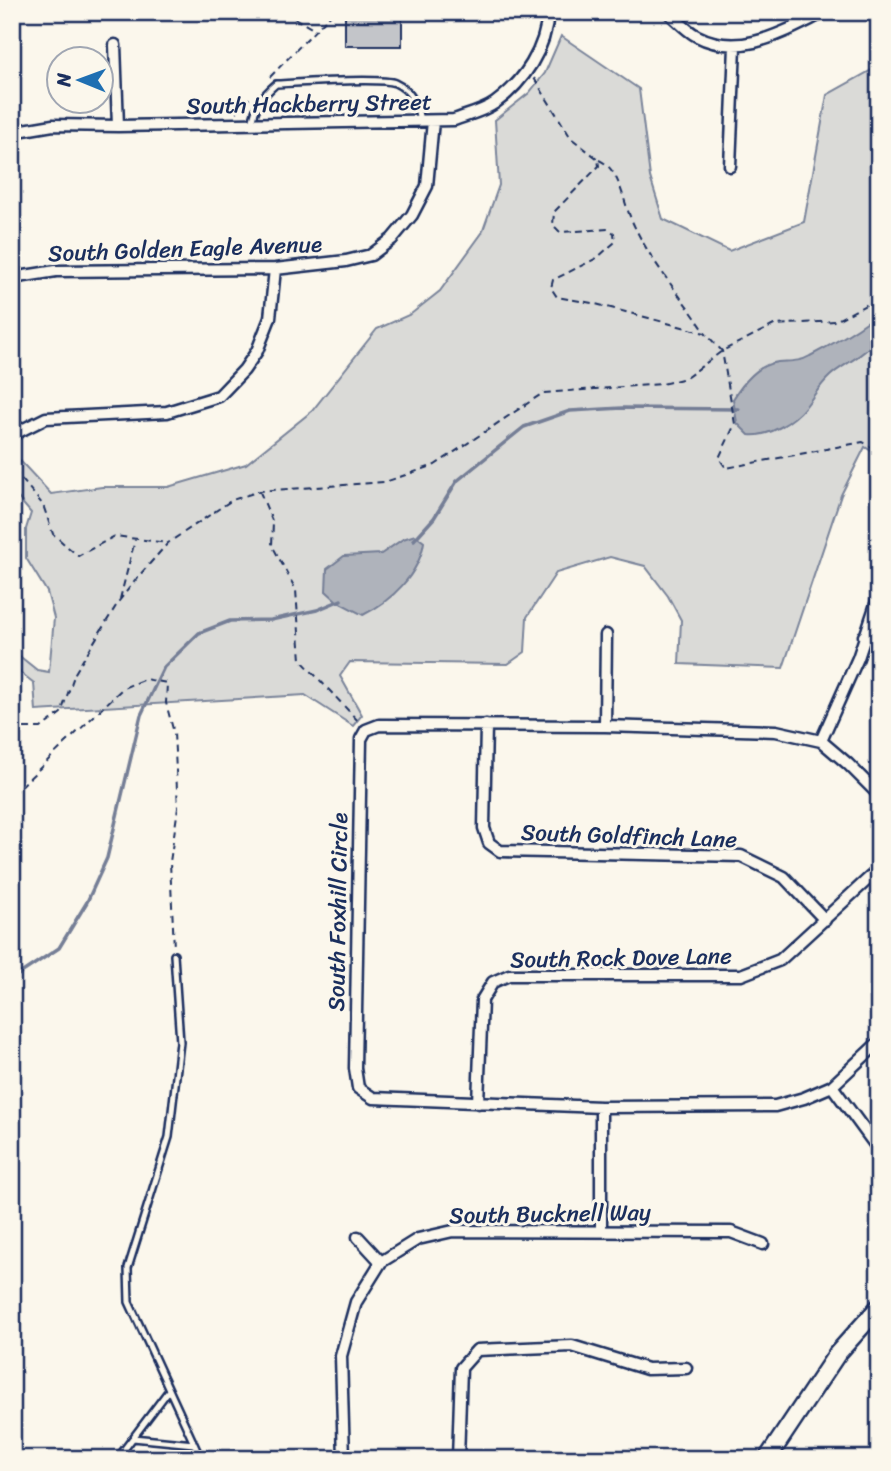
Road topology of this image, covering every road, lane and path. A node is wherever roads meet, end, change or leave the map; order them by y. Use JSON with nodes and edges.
{"nodes":[{"id":1,"x":284,"y":12,"type":"edge"},
{"id":2,"x":333,"y":12,"type":"edge"},
{"id":3,"x":548,"y":12,"type":"edge"},
{"id":4,"x":668,"y":12,"type":"edge"},
{"id":5,"x":825,"y":12,"type":"edge"},
{"id":6,"x":316,"y":30,"type":"junction"},
{"id":7,"x":115,"y":45,"type":"dead end"},
{"id":8,"x":735,"y":46,"type":"junction"},
{"id":9,"x":528,"y":69,"type":"junction"},
{"id":10,"x":270,"y":78,"type":"dead end"},
{"id":11,"x":252,"y":96,"type":"dead end"},
{"id":12,"x":420,"y":121,"type":"junction"},
{"id":13,"x":433,"y":121,"type":"junction"},
{"id":14,"x":252,"y":124,"type":"junction"},
{"id":15,"x":224,"y":125,"type":"junction"},
{"id":16,"x":118,"y":126,"type":"junction"},
{"id":17,"x":12,"y":132,"type":"edge"},
{"id":18,"x":598,"y":159,"type":"junction"},
{"id":19,"x":730,"y":166,"type":"dead end"},
{"id":20,"x":275,"y":269,"type":"junction"},
{"id":21,"x":12,"y":278,"type":"edge"},
{"id":22,"x":879,"y":298,"type":"edge"},
{"id":23,"x":705,"y":332,"type":"junction"},
{"id":24,"x":722,"y":351,"type":"junction"},
{"id":25,"x":12,"y":435,"type":"edge"},
{"id":26,"x":879,"y":452,"type":"edge"},
{"id":27,"x":12,"y":472,"type":"edge"},
{"id":28,"x":260,"y":491,"type":"junction"},
{"id":29,"x":135,"y":539,"type":"junction"},
{"id":30,"x":168,"y":543,"type":"junction"},
{"id":31,"x":879,"y":595,"type":"edge"},
{"id":32,"x":119,"y":601,"type":"junction"},
{"id":33,"x":606,"y":635,"type":"dead end"},
{"id":34,"x":864,"y":636,"type":"junction"},
{"id":35,"x":879,"y":640,"type":"edge"},
{"id":36,"x":486,"y":725,"type":"junction"},
{"id":37,"x":605,"y":726,"type":"junction"},
{"id":38,"x":12,"y":728,"type":"edge"},
{"id":39,"x":366,"y":730,"type":"junction"},
{"id":40,"x":821,"y":741,"type":"junction"},
{"id":41,"x":12,"y":795,"type":"edge"},
{"id":42,"x":879,"y":795,"type":"edge"},
{"id":43,"x":879,"y":869,"type":"edge"},
{"id":44,"x":825,"y":920,"type":"junction"},
{"id":45,"x":174,"y":955,"type":"joint"},
{"id":46,"x":879,"y":1042,"type":"edge"},
{"id":47,"x":832,"y":1086,"type":"junction"},
{"id":48,"x":478,"y":1103,"type":"junction"},
{"id":49,"x":601,"y":1107,"type":"junction"},
{"id":50,"x":879,"y":1150,"type":"edge"},
{"id":51,"x":601,"y":1231,"type":"junction"},
{"id":52,"x":358,"y":1237,"type":"dead end"},
{"id":53,"x":763,"y":1244,"type":"dead end"},
{"id":54,"x":381,"y":1262,"type":"junction"},
{"id":55,"x":879,"y":1307,"type":"edge"},
{"id":56,"x":686,"y":1368,"type":"dead end"},
{"id":57,"x":169,"y":1390,"type":"junction"},
{"id":58,"x":133,"y":1438,"type":"junction"},
{"id":59,"x":194,"y":1444,"type":"junction"},
{"id":60,"x":879,"y":1454,"type":"edge"},
{"id":61,"x":117,"y":1459,"type":"edge"},
{"id":62,"x":201,"y":1459,"type":"edge"},
{"id":63,"x":344,"y":1459,"type":"edge"},
{"id":64,"x":458,"y":1459,"type":"edge"},
{"id":65,"x":767,"y":1459,"type":"edge"},
{"id":66,"x":876,"y":1459,"type":"edge"}],
"edges":[{"from":1,"to":6,"type":"path"},
{"from":2,"to":6,"type":"path"},
{"from":3,"to":9,"type":"street","name":"South Hackberry Street"},
{"from":4,"to":8,"type":"street"},
{"from":5,"to":8,"type":"street"},
{"from":6,"to":10,"type":"path"},
{"from":7,"to":16,"type":"street"},
{"from":8,"to":19,"type":"street"},
{"from":9,"to":13,"type":"street","name":"South Hackberry Street"},
{"from":9,"to":18,"type":"path"},
{"from":11,"to":15,"type":"path"},
{"from":12,"to":13,"type":"street","name":"South Hackberry Street"},
{"from":12,"to":14,"type":"street","name":"South Hackberry Street"},
{"from":12,"to":14,"type":"lane"},
{"from":13,"to":20,"type":"street","name":"South Golden Eagle Avenue"},
{"from":14,"to":15,"type":"street","name":"South Hackberry Street"},
{"from":15,"to":16,"type":"street","name":"South Hackberry Street"},
{"from":16,"to":17,"type":"street","name":"South Hackberry Street"},
{"from":18,"to":23,"type":"path"},
{"from":18,"to":23,"type":"path"},
{"from":20,"to":21,"type":"street","name":"South Golden Eagle Avenue"},
{"from":20,"to":25,"type":"street"},
{"from":22,"to":24,"type":"path"},
{"from":23,"to":24,"type":"path"},
{"from":24,"to":26,"type":"path"},
{"from":24,"to":28,"type":"path"},
{"from":27,"to":29,"type":"path"},
{"from":28,"to":30,"type":"path"},
{"from":28,"to":39,"type":"path"},
{"from":29,"to":30,"type":"path"},
{"from":29,"to":32,"type":"path"},
{"from":30,"to":32,"type":"path"},
{"from":31,"to":34,"type":"street"},
{"from":32,"to":38,"type":"path"},
{"from":33,"to":37,"type":"street"},
{"from":34,"to":35,"type":"street"},
{"from":34,"to":40,"type":"street"},
{"from":36,"to":37,"type":"street"},
{"from":36,"to":39,"type":"street"},
{"from":36,"to":44,"type":"street","name":"South Goldfinch Lane"},
{"from":37,"to":40,"type":"street"},
{"from":39,"to":48,"type":"street","name":"South Foxhill Circle"},
{"from":40,"to":42,"type":"street"},
{"from":41,"to":45,"type":"path"},
{"from":43,"to":44,"type":"street","name":"South Rock Dove Lane"},
{"from":44,"to":48,"type":"street","name":"South Rock Dove Lane"},
{"from":45,"to":57,"type":"lane"},
{"from":46,"to":47,"type":"street","name":"South Foxhill Circle"},
{"from":47,"to":49,"type":"street","name":"South Foxhill Circle"},
{"from":47,"to":50,"type":"street"},
{"from":48,"to":49,"type":"street","name":"South Foxhill Circle"},
{"from":49,"to":51,"type":"street"},
{"from":51,"to":53,"type":"street","name":"South Bucknell Way"},
{"from":51,"to":54,"type":"street","name":"South Bucknell Way"},
{"from":52,"to":54,"type":"street"},
{"from":54,"to":63,"type":"street","name":"South Bucknell Way"},
{"from":55,"to":65,"type":"main road"},
{"from":56,"to":64,"type":"street"},
{"from":57,"to":58,"type":"lane"},
{"from":57,"to":59,"type":"lane"},
{"from":58,"to":59,"type":"lane"},
{"from":58,"to":61,"type":"lane"},
{"from":59,"to":62,"type":"lane"},
{"from":60,"to":66,"type":"street"}]}
